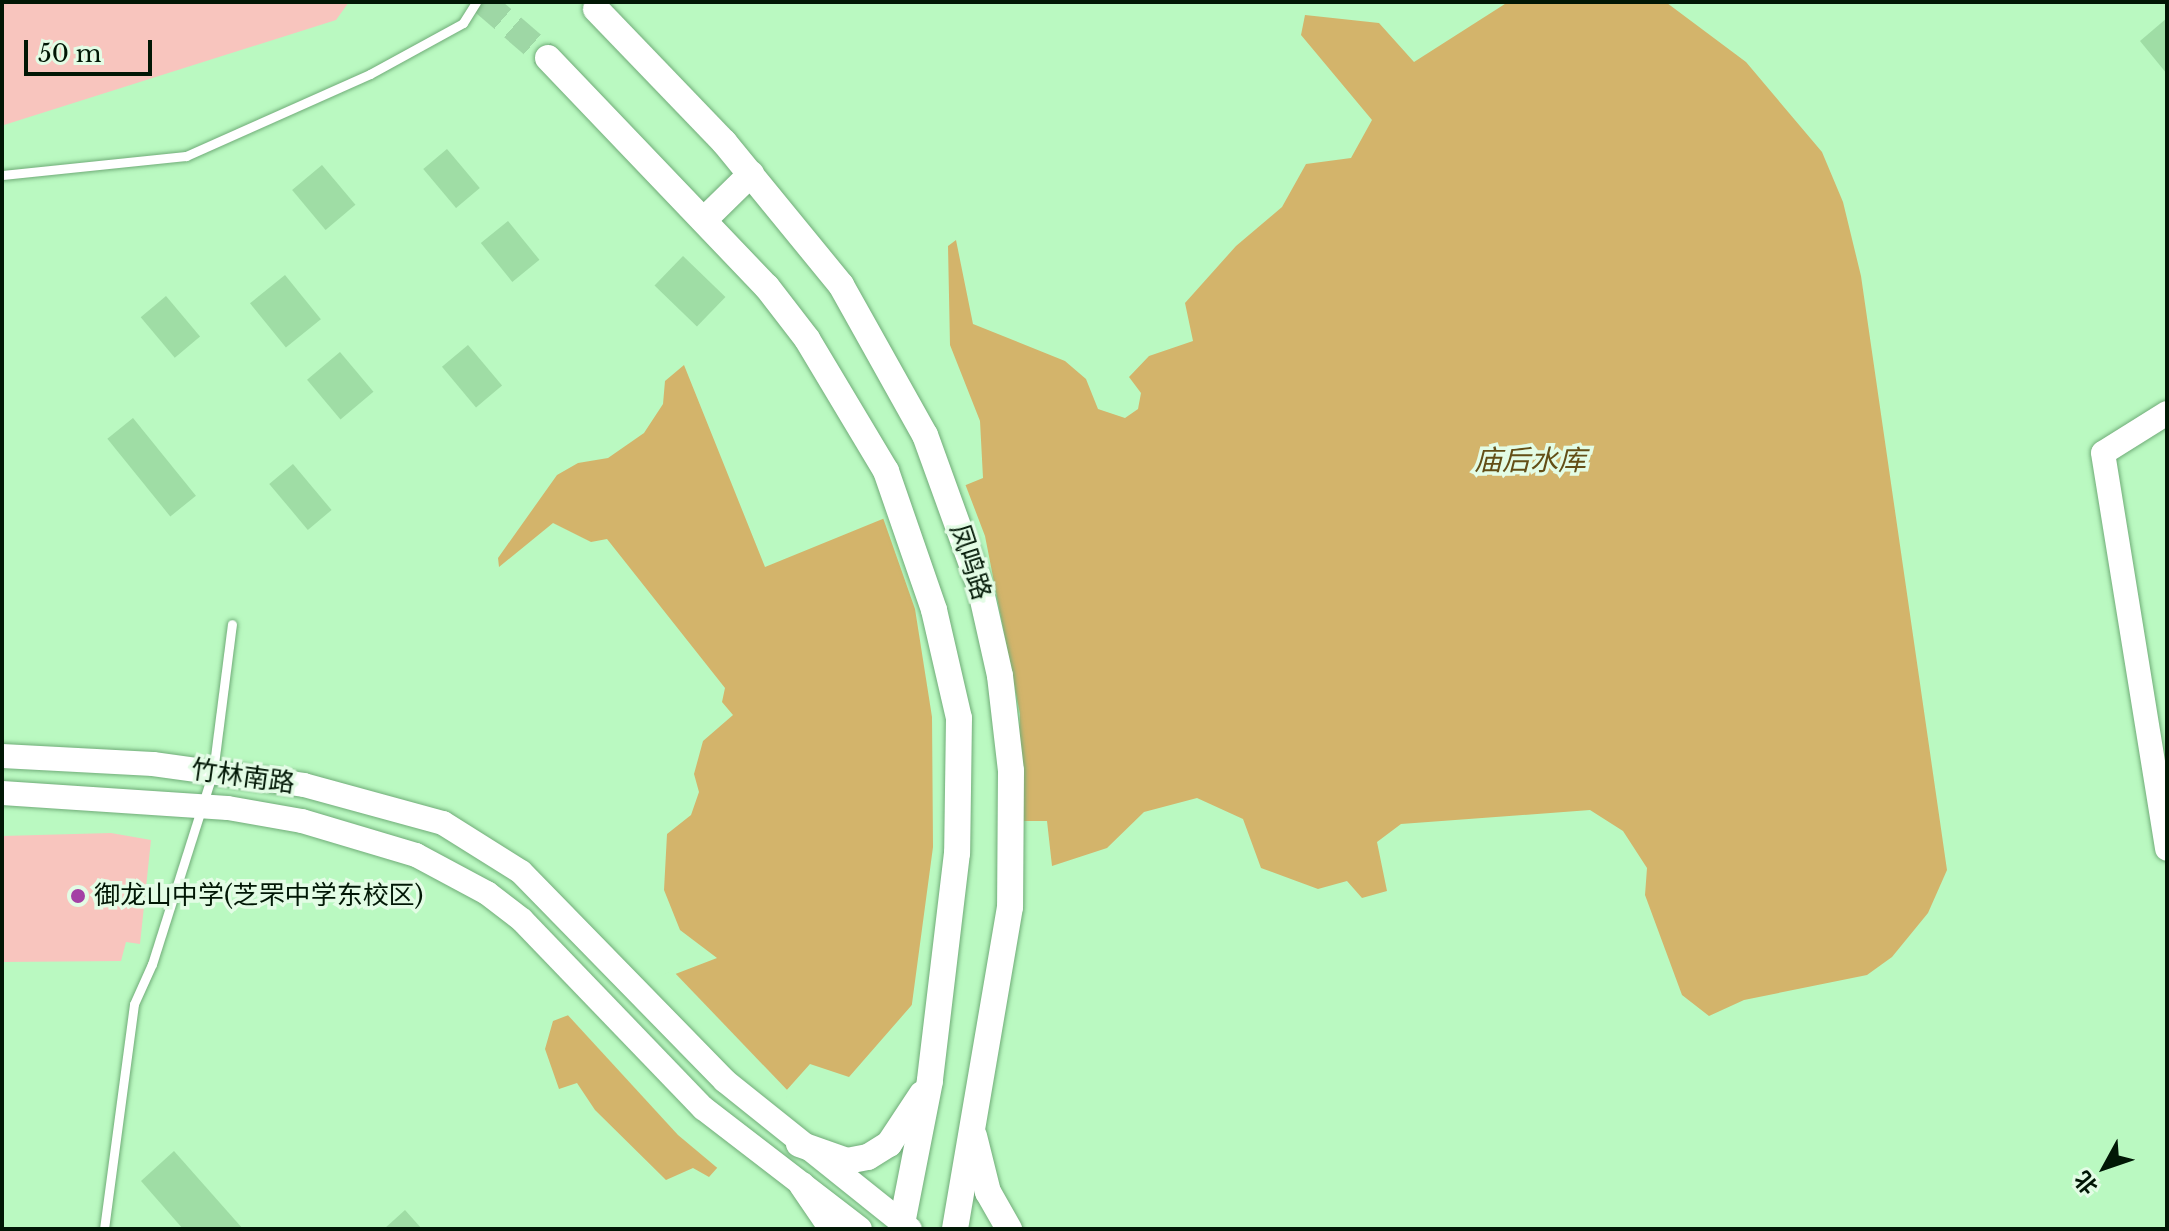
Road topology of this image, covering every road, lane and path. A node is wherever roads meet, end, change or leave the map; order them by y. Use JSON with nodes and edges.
{"nodes":[{"id":1,"x":476,"y":2,"type":"edge"},
{"id":2,"x":596,"y":9,"type":"dead end"},
{"id":3,"x":548,"y":58,"type":"tunnel mouth"},
{"id":4,"x":751,"y":174,"type":"junction"},
{"id":5,"x":2,"y":175,"type":"edge"},
{"id":6,"x":704,"y":220,"type":"junction"},
{"id":7,"x":2167,"y":413,"type":"edge"},
{"id":8,"x":232,"y":624,"type":"dead end"},
{"id":9,"x":2,"y":756,"type":"edge"},
{"id":10,"x":213,"y":772,"type":"junction"},
{"id":11,"x":2,"y":793,"type":"edge"},
{"id":12,"x":200,"y":805,"type":"junction"},
{"id":13,"x":2167,"y":849,"type":"edge"},
{"id":14,"x":930,"y":1081,"type":"junction"},
{"id":15,"x":971,"y":1124,"type":"junction"},
{"id":16,"x":789,"y":1136,"type":"junction"},
{"id":17,"x":802,"y":1185,"type":"junction"},
{"id":18,"x":904,"y":1228,"type":"edge"},
{"id":19,"x":104,"y":1229,"type":"edge"},
{"id":20,"x":832,"y":1229,"type":"edge"},
{"id":21,"x":860,"y":1229,"type":"edge"},
{"id":22,"x":955,"y":1229,"type":"edge"},
{"id":23,"x":1009,"y":1229,"type":"edge"}],
"edges":[{"from":1,"to":5,"type":"lane"},
{"from":2,"to":4,"type":"main road","name":"凤鸣路"},
{"from":3,"to":6,"type":"main road","name":"凤鸣路"},
{"from":4,"to":6,"type":"main road"},
{"from":4,"to":15,"type":"main road","name":"凤鸣路"},
{"from":6,"to":14,"type":"main road","name":"凤鸣路"},
{"from":7,"to":13,"type":"street"},
{"from":8,"to":10,"type":"lane"},
{"from":9,"to":10,"type":"street","name":"竹林南路"},
{"from":10,"to":12,"type":"lane"},
{"from":10,"to":16,"type":"street","name":"竹林南路"},
{"from":11,"to":12,"type":"street","name":"竹林南路"},
{"from":12,"to":17,"type":"street","name":"竹林南路"},
{"from":12,"to":19,"type":"lane"},
{"from":14,"to":16,"type":"main road"},
{"from":14,"to":18,"type":"main road","name":"凤鸣路"},
{"from":15,"to":22,"type":"main road","name":"凤鸣路"},
{"from":15,"to":23,"type":"main road"},
{"from":16,"to":18,"type":"street"},
{"from":17,"to":20,"type":"main road"},
{"from":17,"to":21,"type":"street"}]}
